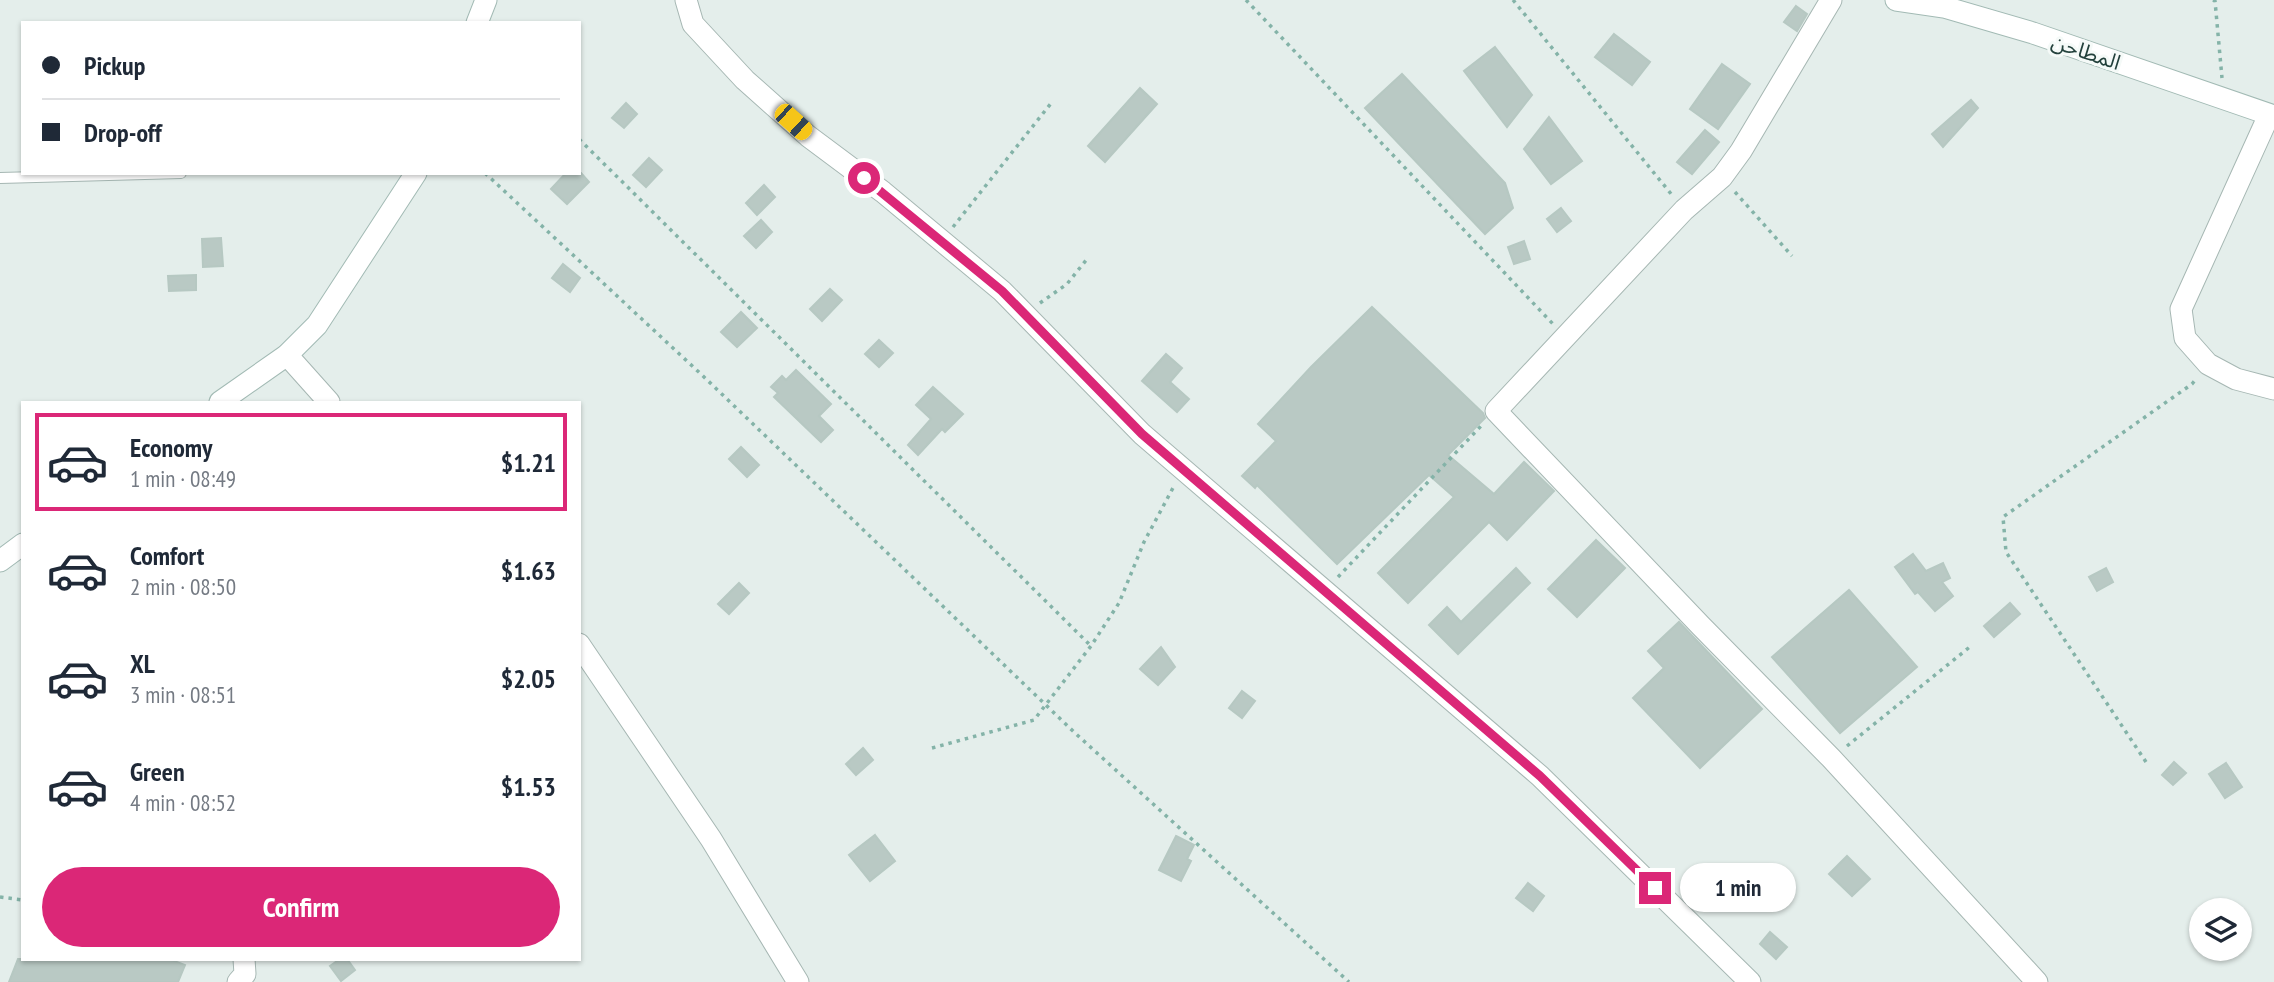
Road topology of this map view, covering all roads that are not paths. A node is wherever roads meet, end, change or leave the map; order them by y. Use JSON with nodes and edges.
{"nodes":[{"id":1,"x":485,"y":0,"type":"edge"},
{"id":2,"x":686,"y":0,"type":"edge"},
{"id":3,"x":1831,"y":0,"type":"edge"},
{"id":4,"x":1896,"y":0,"type":"edge"},
{"id":5,"x":478,"y":21,"type":"edge"},
{"id":6,"x":2272,"y":115,"type":"edge"},
{"id":7,"x":109,"y":175,"type":"edge"},
{"id":8,"x":414,"y":175,"type":"edge"},
{"id":9,"x":0,"y":178,"type":"edge"},
{"id":10,"x":287,"y":355,"type":"junction"},
{"id":11,"x":2274,"y":389,"type":"edge"},
{"id":12,"x":221,"y":401,"type":"edge"},
{"id":13,"x":328,"y":401,"type":"edge"},
{"id":14,"x":21,"y":545,"type":"edge"},
{"id":15,"x":0,"y":561,"type":"edge"},
{"id":16,"x":581,"y":647,"type":"edge"},
{"id":17,"x":244,"y":961,"type":"edge"},
{"id":18,"x":238,"y":982,"type":"edge"},
{"id":19,"x":798,"y":982,"type":"edge"},
{"id":20,"x":1750,"y":982,"type":"edge"},
{"id":21,"x":2037,"y":982,"type":"edge"}],
"edges":[{"from":1,"to":5,"type":"street"},
{"from":2,"to":20,"type":"street"},
{"from":3,"to":21,"type":"street"},
{"from":4,"to":6,"type":"street","name":"المطاحن"},
{"from":6,"to":11,"type":"street"},
{"from":7,"to":9,"type":"lane"},
{"from":8,"to":10,"type":"street"},
{"from":10,"to":12,"type":"street"},
{"from":10,"to":13,"type":"street"},
{"from":14,"to":15,"type":"street"},
{"from":16,"to":19,"type":"street"},
{"from":17,"to":18,"type":"street"}]}
